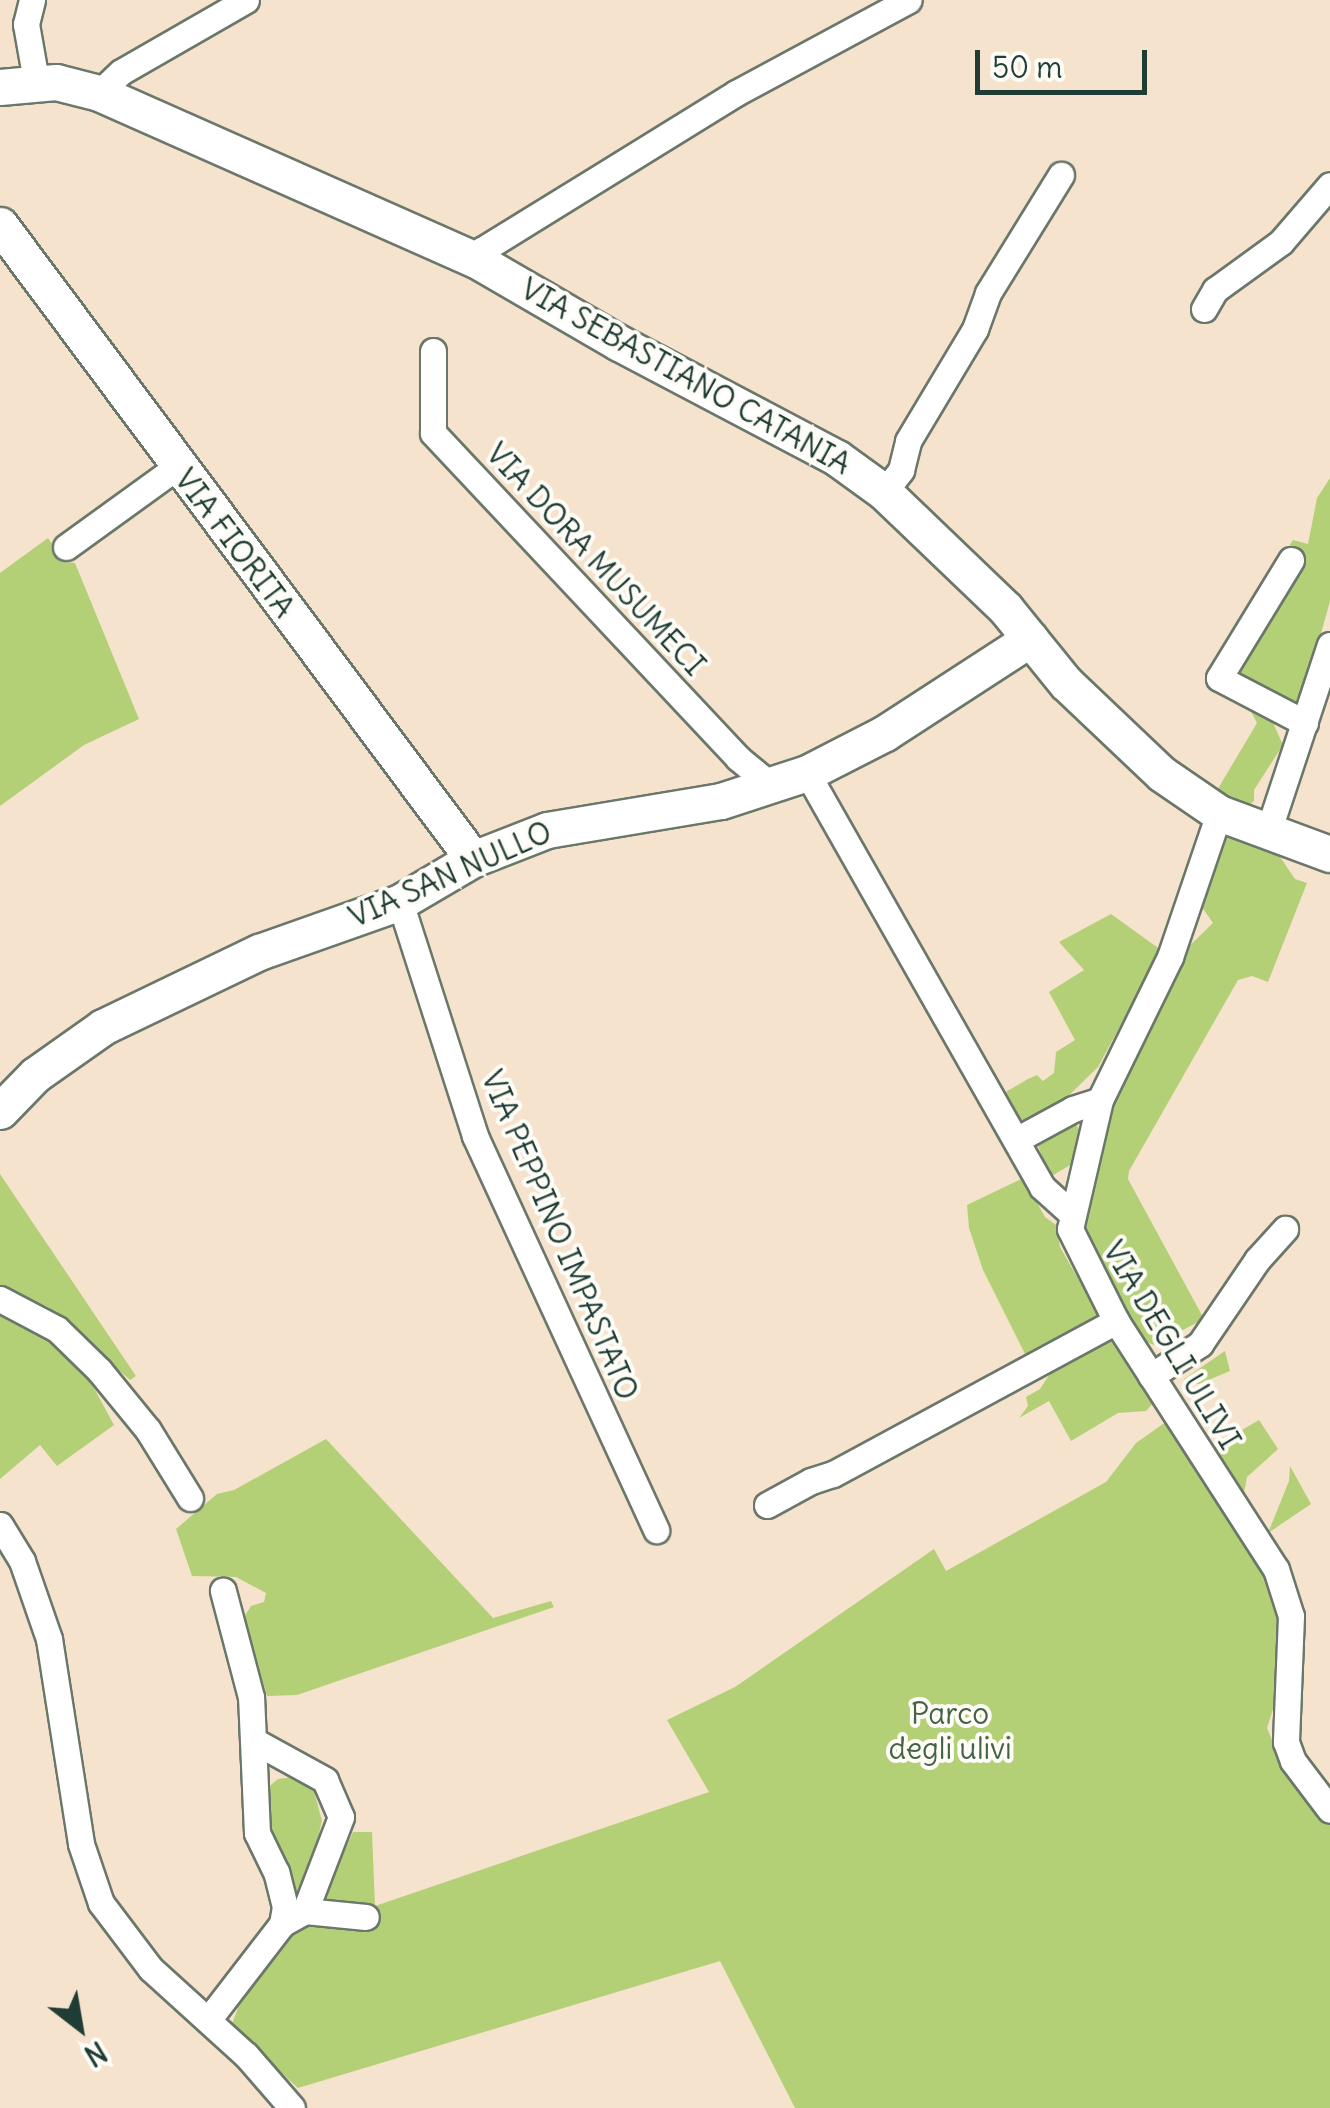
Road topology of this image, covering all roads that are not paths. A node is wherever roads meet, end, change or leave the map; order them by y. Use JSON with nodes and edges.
{"nodes":[{"id":1,"x":32,"y":0,"type":"edge"},
{"id":2,"x":246,"y":0,"type":"edge"},
{"id":3,"x":909,"y":0,"type":"edge"},
{"id":4,"x":36,"y":81,"type":"junction"},
{"id":5,"x":0,"y":87,"type":"edge"},
{"id":6,"x":99,"y":93,"type":"junction"},
{"id":7,"x":1062,"y":176,"type":"dead end"},
{"id":8,"x":1330,"y":185,"type":"edge"},
{"id":9,"x":0,"y":225,"type":"edge"},
{"id":10,"x":476,"y":260,"type":"junction"},
{"id":11,"x":1204,"y":309,"type":"dead end"},
{"id":12,"x":434,"y":350,"type":"dead end"},
{"id":13,"x":178,"y":466,"type":"junction"},
{"id":14,"x":884,"y":492,"type":"junction"},
{"id":15,"x":66,"y":547,"type":"dead end"},
{"id":16,"x":1291,"y":560,"type":"dead end"},
{"id":17,"x":1030,"y":640,"type":"junction"},
{"id":18,"x":1330,"y":645,"type":"edge"},
{"id":19,"x":1305,"y":722,"type":"junction"},
{"id":20,"x":807,"y":773,"type":"junction"},
{"id":21,"x":772,"y":786,"type":"junction"},
{"id":22,"x":1219,"y":813,"type":"junction"},
{"id":23,"x":1268,"y":832,"type":"junction"},
{"id":24,"x":1330,"y":854,"type":"edge"},
{"id":25,"x":473,"y":859,"type":"junction"},
{"id":26,"x":400,"y":902,"type":"junction"},
{"id":27,"x":35,"y":1075,"type":"junction"},
{"id":28,"x":0,"y":1098,"type":"edge"},
{"id":29,"x":1100,"y":1100,"type":"junction"},
{"id":30,"x":0,"y":1111,"type":"edge"},
{"id":31,"x":1016,"y":1140,"type":"junction"},
{"id":32,"x":1071,"y":1212,"type":"junction"},
{"id":33,"x":1285,"y":1229,"type":"dead end"},
{"id":34,"x":0,"y":1300,"type":"edge"},
{"id":35,"x":1116,"y":1322,"type":"junction"},
{"id":36,"x":1151,"y":1376,"type":"junction"},
{"id":37,"x":190,"y":1498,"type":"dead end"},
{"id":38,"x":768,"y":1505,"type":"dead end"},
{"id":39,"x":0,"y":1525,"type":"edge"},
{"id":40,"x":656,"y":1530,"type":"dead end"},
{"id":41,"x":223,"y":1592,"type":"dead end"},
{"id":42,"x":256,"y":1742,"type":"junction"},
{"id":43,"x":1330,"y":1810,"type":"edge"},
{"id":44,"x":304,"y":1911,"type":"junction"},
{"id":45,"x":366,"y":1917,"type":"dead end"},
{"id":46,"x":282,"y":1924,"type":"junction"},
{"id":47,"x":208,"y":2020,"type":"junction"},
{"id":48,"x":292,"y":2108,"type":"edge"}],
"edges":[{"from":1,"to":4,"type":"street"},
{"from":2,"to":6,"type":"street"},
{"from":3,"to":10,"type":"street"},
{"from":4,"to":5,"type":"main road","name":"VIA SEBASTIANO CATANIA"},
{"from":4,"to":6,"type":"main road","name":"VIA SEBASTIANO CATANIA"},
{"from":6,"to":10,"type":"main road","name":"VIA SEBASTIANO CATANIA"},
{"from":7,"to":14,"type":"street"},
{"from":8,"to":11,"type":"street"},
{"from":9,"to":13,"type":"main road","name":"VIA FIORITA"},
{"from":10,"to":14,"type":"main road","name":"VIA SEBASTIANO CATANIA"},
{"from":12,"to":21,"type":"street","name":"VIA DORA MUSUMECI"},
{"from":13,"to":15,"type":"street"},
{"from":13,"to":25,"type":"main road","name":"VIA FIORITA"},
{"from":14,"to":17,"type":"main road","name":"VIA SEBASTIANO CATANIA"},
{"from":16,"to":19,"type":"street"},
{"from":17,"to":20,"type":"main road","name":"VIA SAN NULLO"},
{"from":17,"to":22,"type":"main road","name":"VIA SEBASTIANO CATANIA"},
{"from":18,"to":19,"type":"street"},
{"from":19,"to":23,"type":"street"},
{"from":20,"to":21,"type":"main road","name":"VIA SAN NULLO"},
{"from":20,"to":31,"type":"street"},
{"from":21,"to":25,"type":"main road","name":"VIA SAN NULLO"},
{"from":22,"to":23,"type":"main road","name":"VIA SEBASTIANO CATANIA"},
{"from":22,"to":29,"type":"street"},
{"from":23,"to":24,"type":"main road","name":"VIA SEBASTIANO CATANIA"},
{"from":25,"to":26,"type":"main road","name":"VIA SAN NULLO"},
{"from":26,"to":27,"type":"main road","name":"VIA SAN NULLO"},
{"from":26,"to":40,"type":"street","name":"VIA PEPPINO IMPASTATO"},
{"from":27,"to":28,"type":"main road"},
{"from":27,"to":30,"type":"main road","name":"VIA SAN NULLO"},
{"from":29,"to":31,"type":"street"},
{"from":29,"to":32,"type":"street"},
{"from":31,"to":32,"type":"street"},
{"from":32,"to":35,"type":"street","name":"VIA DEGLI ULIVI"},
{"from":33,"to":36,"type":"street"},
{"from":34,"to":37,"type":"street"},
{"from":35,"to":36,"type":"street","name":"VIA DEGLI ULIVI"},
{"from":35,"to":38,"type":"street"},
{"from":36,"to":43,"type":"street","name":"VIA DEGLI ULIVI"},
{"from":39,"to":47,"type":"street"},
{"from":41,"to":42,"type":"street"},
{"from":42,"to":44,"type":"street"},
{"from":42,"to":46,"type":"street"},
{"from":44,"to":45,"type":"street"},
{"from":44,"to":46,"type":"street"},
{"from":46,"to":47,"type":"street"},
{"from":47,"to":48,"type":"street"}]}
